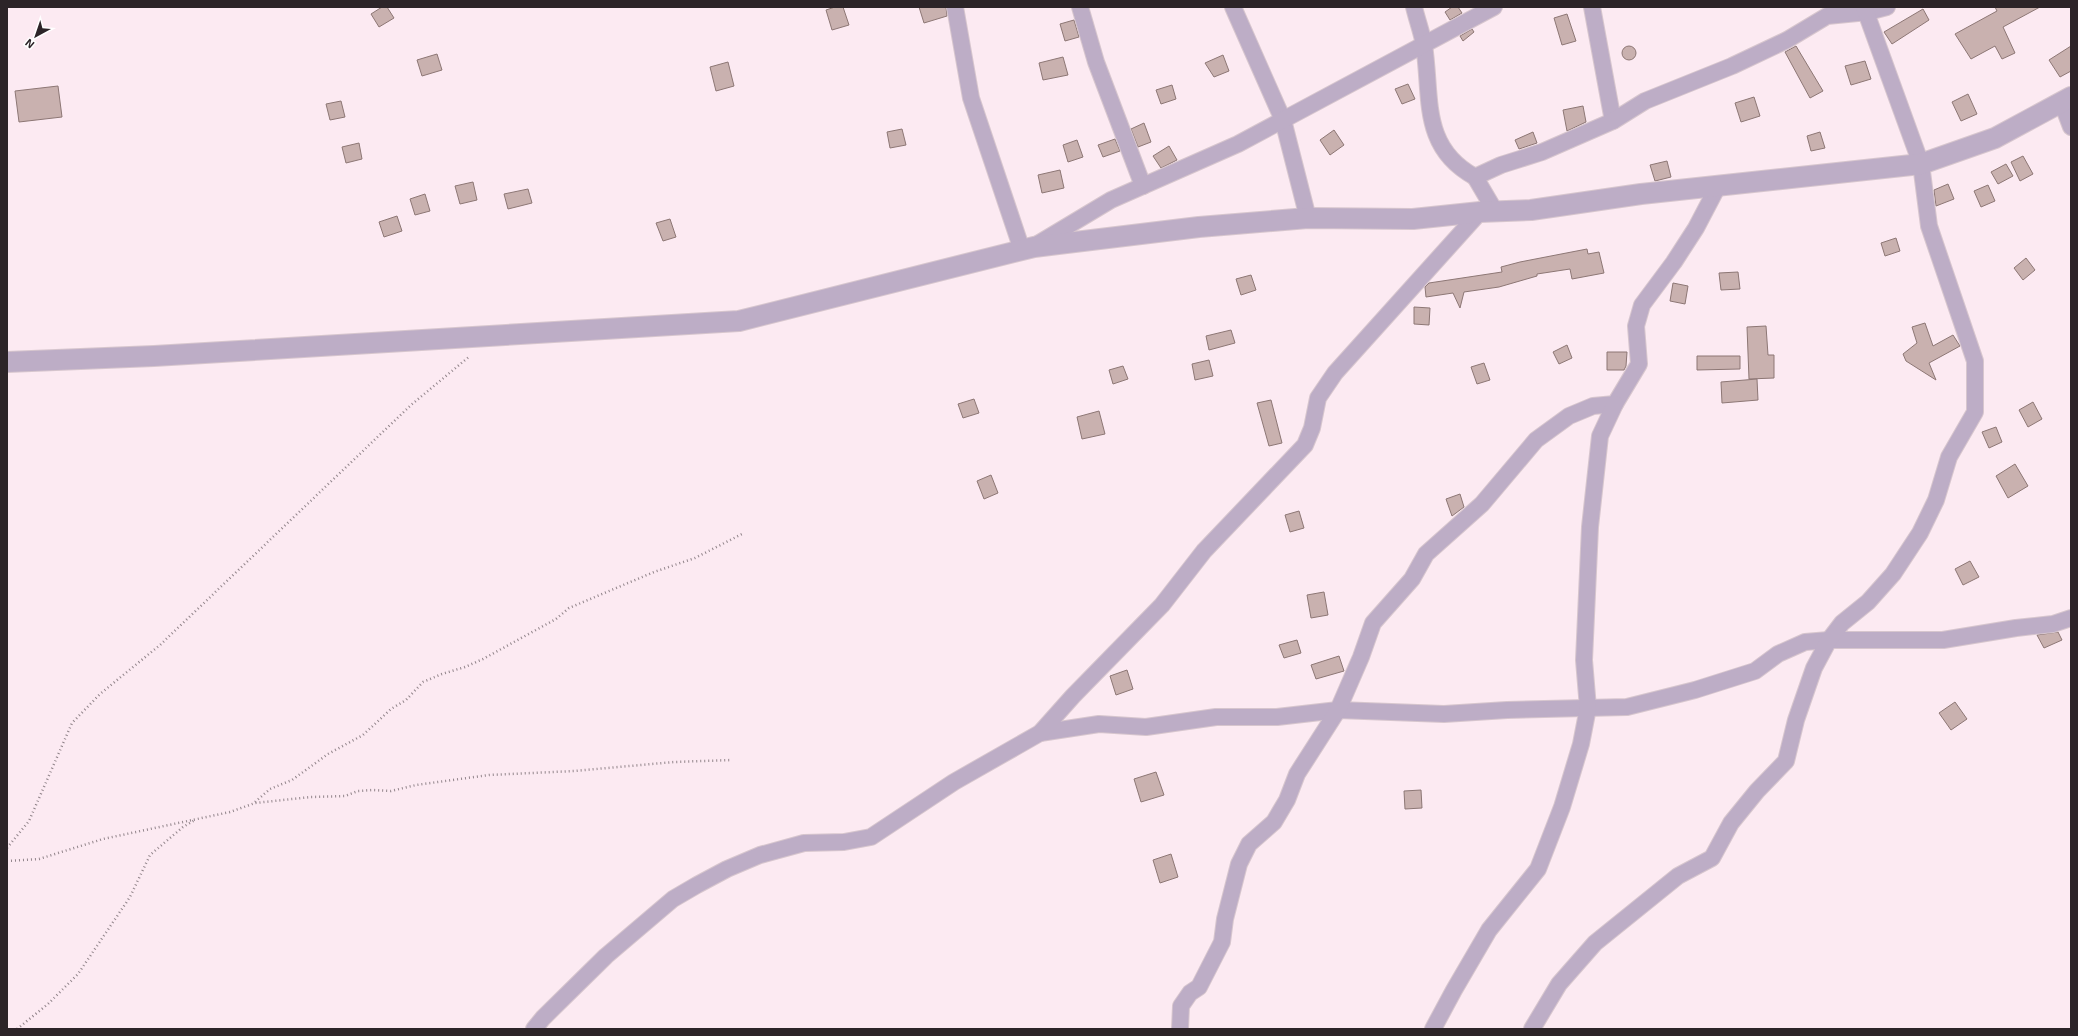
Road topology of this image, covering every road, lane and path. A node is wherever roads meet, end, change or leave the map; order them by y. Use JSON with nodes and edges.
{"nodes":[{"id":1,"x":955,"y":7,"type":"edge"},
{"id":2,"x":1080,"y":7,"type":"edge"},
{"id":3,"x":1233,"y":7,"type":"edge"},
{"id":4,"x":1414,"y":7,"type":"edge"},
{"id":5,"x":1494,"y":7,"type":"edge"},
{"id":6,"x":1592,"y":7,"type":"edge"},
{"id":7,"x":1886,"y":7,"type":"edge"},
{"id":8,"x":1866,"y":10,"type":"edge"},
{"id":9,"x":1424,"y":44,"type":"junction"},
{"id":10,"x":2067,"y":100,"type":"edge"},
{"id":11,"x":1283,"y":120,"type":"junction"},
{"id":12,"x":1613,"y":121,"type":"junction"},
{"id":13,"x":2071,"y":127,"type":"edge"},
{"id":14,"x":1921,"y":164,"type":"junction"},
{"id":15,"x":1475,"y":177,"type":"junction"},
{"id":16,"x":1143,"y":186,"type":"junction"},
{"id":17,"x":1718,"y":186,"type":"junction"},
{"id":18,"x":1487,"y":212,"type":"junction"},
{"id":19,"x":1308,"y":218,"type":"junction"},
{"id":20,"x":1028,"y":248,"type":"junction"},
{"id":21,"x":471,"y":356,"type":"dead end"},
{"id":22,"x":7,"y":362,"type":"edge"},
{"id":23,"x":1615,"y":404,"type":"junction"},
{"id":24,"x":742,"y":534,"type":"dead end"},
{"id":25,"x":2071,"y":618,"type":"edge"},
{"id":26,"x":1829,"y":640,"type":"junction"},
{"id":27,"x":1588,"y":708,"type":"junction"},
{"id":28,"x":1338,"y":710,"type":"junction"},
{"id":29,"x":1040,"y":733,"type":"junction"},
{"id":30,"x":732,"y":760,"type":"dead end"},
{"id":31,"x":255,"y":803,"type":"junction"},
{"id":32,"x":197,"y":819,"type":"junction"},
{"id":33,"x":7,"y":848,"type":"edge"},
{"id":34,"x":7,"y":861,"type":"edge"},
{"id":35,"x":17,"y":1029,"type":"edge"},
{"id":36,"x":534,"y":1029,"type":"edge"},
{"id":37,"x":1180,"y":1029,"type":"edge"},
{"id":38,"x":1433,"y":1029,"type":"edge"},
{"id":39,"x":1532,"y":1029,"type":"edge"}],
"edges":[{"from":1,"to":20,"type":"street"},
{"from":2,"to":16,"type":"street"},
{"from":3,"to":11,"type":"street"},
{"from":4,"to":9,"type":"street"},
{"from":5,"to":9,"type":"street"},
{"from":6,"to":12,"type":"street"},
{"from":7,"to":8,"type":"street"},
{"from":8,"to":12,"type":"street"},
{"from":8,"to":14,"type":"street"},
{"from":9,"to":11,"type":"street"},
{"from":9,"to":15,"type":"street"},
{"from":10,"to":13,"type":"street"},
{"from":10,"to":14,"type":"street"},
{"from":11,"to":16,"type":"street"},
{"from":11,"to":19,"type":"street"},
{"from":12,"to":15,"type":"street"},
{"from":14,"to":17,"type":"street"},
{"from":14,"to":26,"type":"street"},
{"from":15,"to":18,"type":"street"},
{"from":16,"to":20,"type":"street"},
{"from":17,"to":18,"type":"street"},
{"from":17,"to":23,"type":"street"},
{"from":18,"to":19,"type":"street"},
{"from":18,"to":29,"type":"street"},
{"from":19,"to":20,"type":"street"},
{"from":20,"to":22,"type":"street"},
{"from":21,"to":33,"type":"path"},
{"from":23,"to":27,"type":"street"},
{"from":23,"to":28,"type":"street"},
{"from":24,"to":31,"type":"path"},
{"from":25,"to":26,"type":"street"},
{"from":26,"to":27,"type":"street"},
{"from":26,"to":39,"type":"street"},
{"from":27,"to":28,"type":"street"},
{"from":27,"to":38,"type":"street"},
{"from":28,"to":29,"type":"street"},
{"from":28,"to":37,"type":"street"},
{"from":29,"to":36,"type":"street"},
{"from":30,"to":31,"type":"path"},
{"from":31,"to":32,"type":"path"},
{"from":32,"to":34,"type":"path"},
{"from":32,"to":35,"type":"path"}]}
